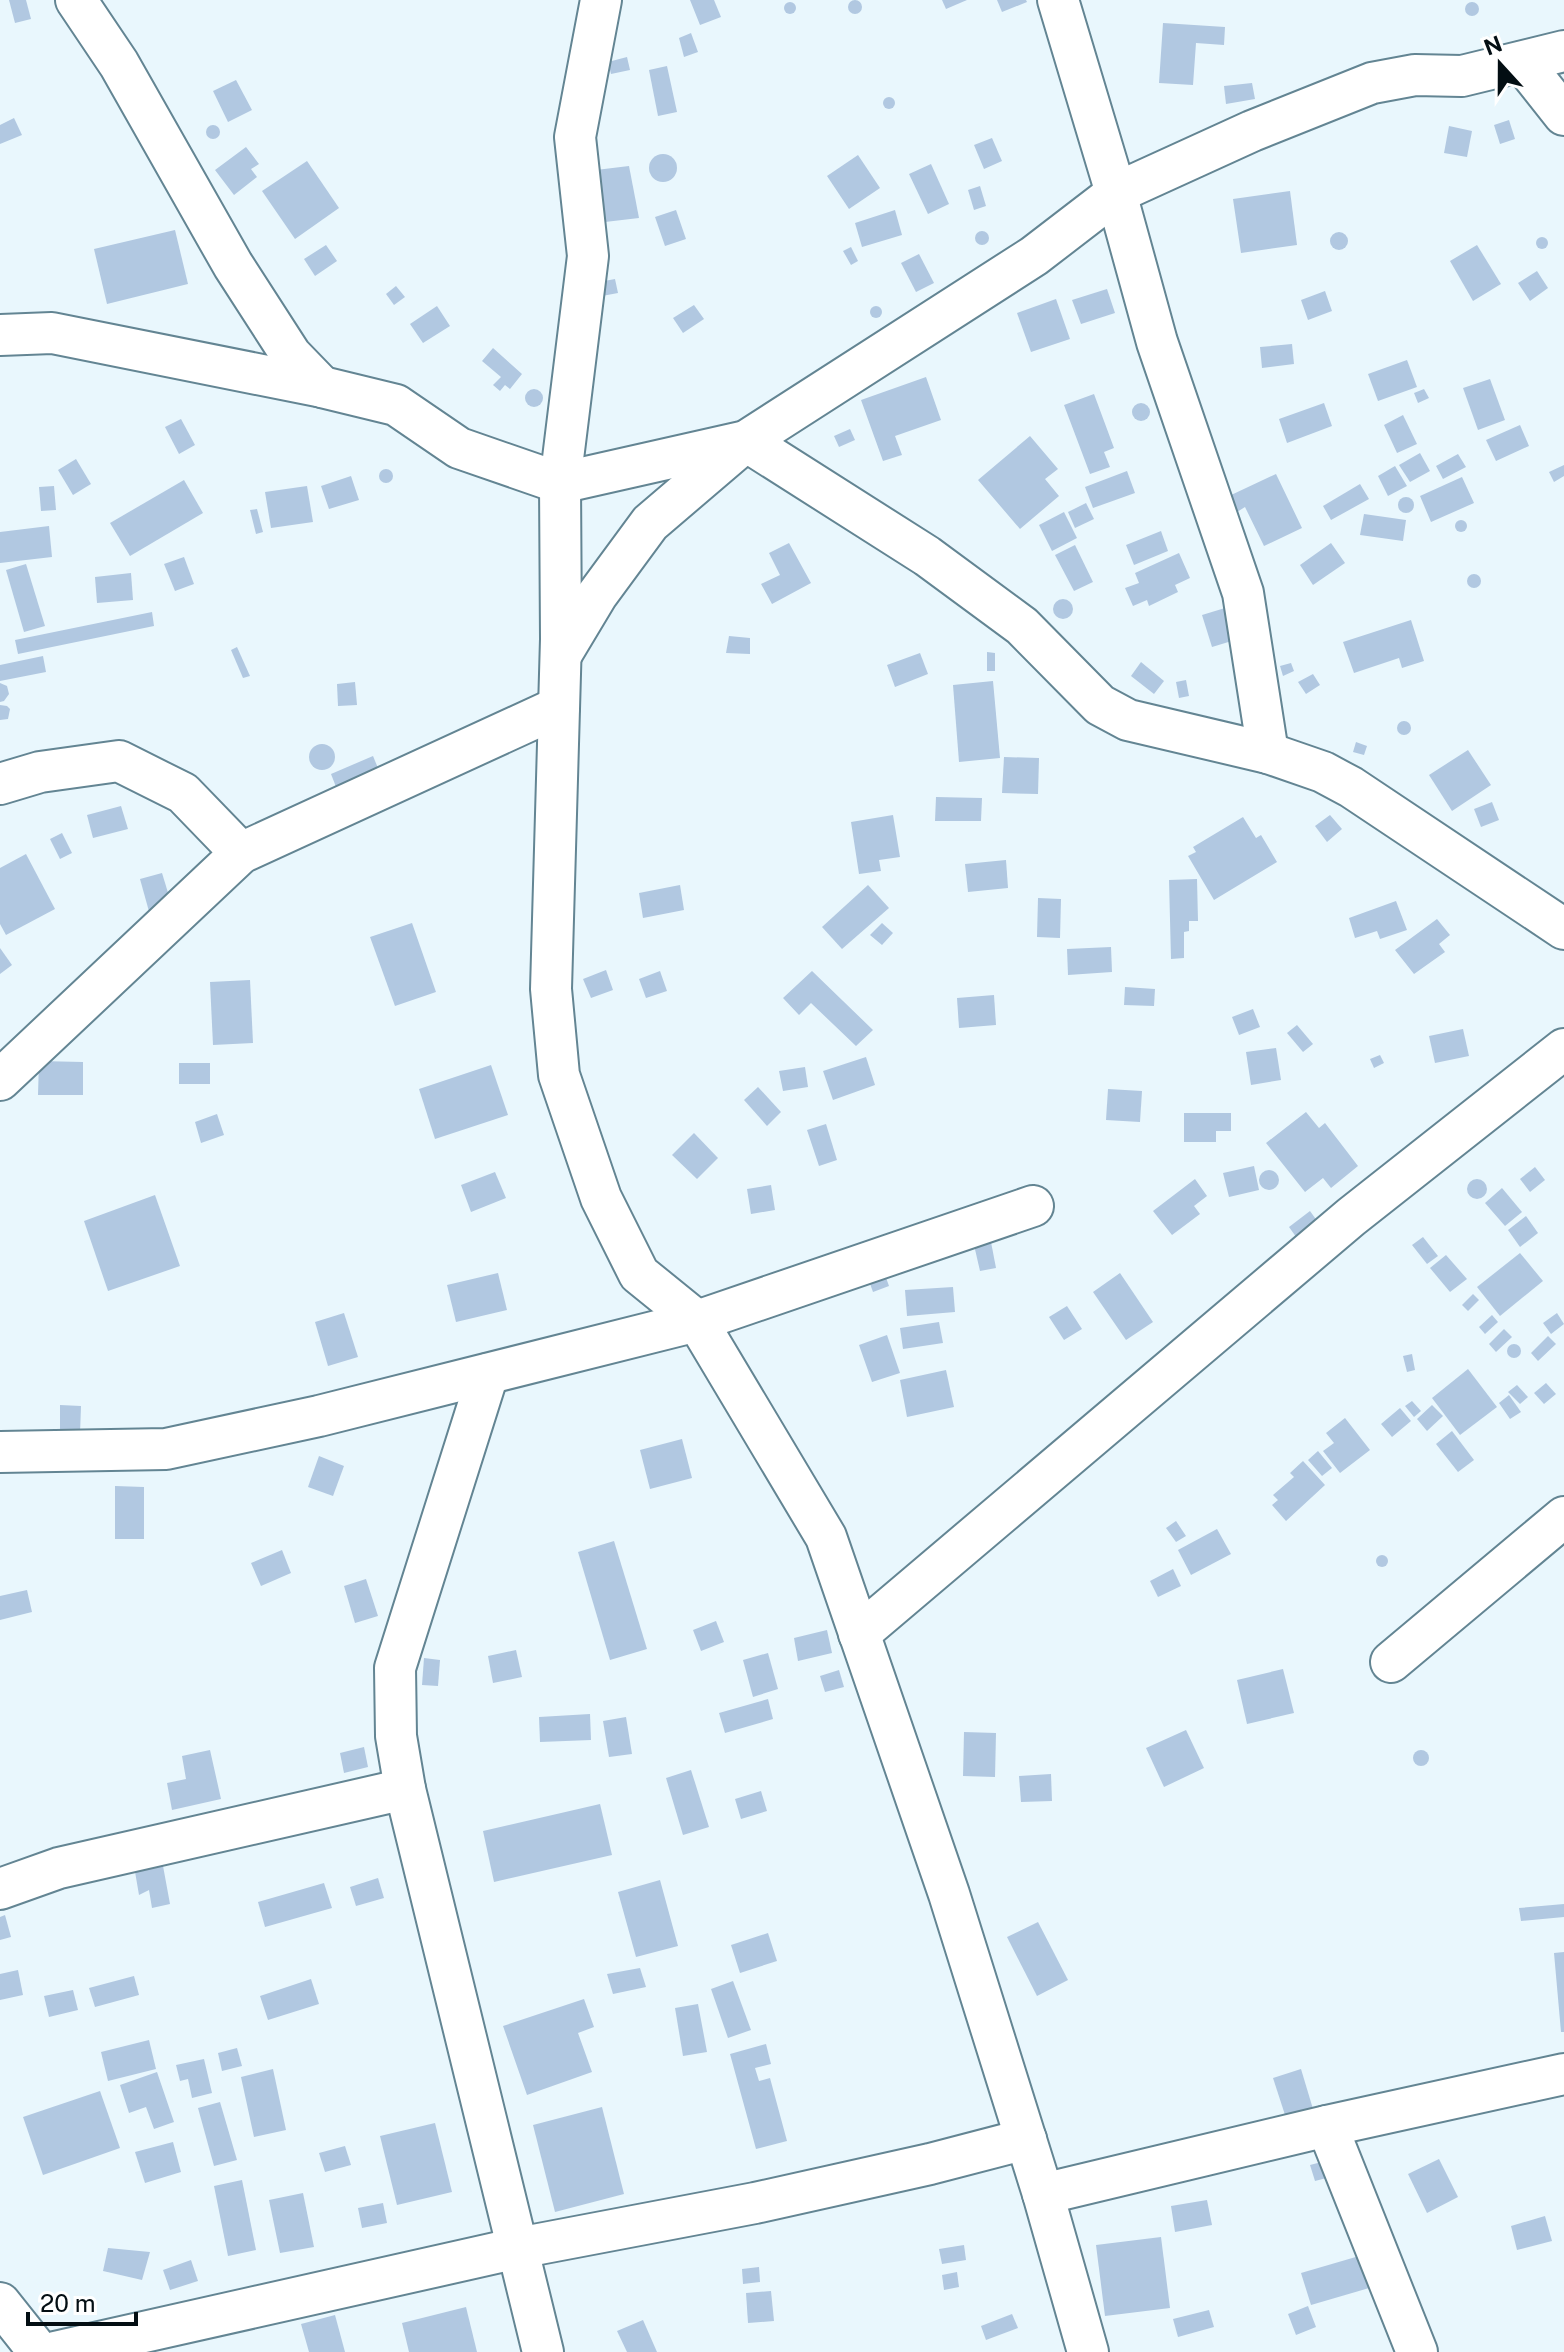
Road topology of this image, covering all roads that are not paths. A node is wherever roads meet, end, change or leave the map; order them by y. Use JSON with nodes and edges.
{"nodes":[{"id":1,"x":76,"y":0,"type":"edge"},
{"id":2,"x":601,"y":0,"type":"edge"},
{"id":3,"x":1058,"y":0,"type":"edge"},
{"id":4,"x":1564,"y":51,"type":"edge"},
{"id":5,"x":1522,"y":62,"type":"junction"},
{"id":6,"x":1564,"y":115,"type":"edge"},
{"id":7,"x":1116,"y":193,"type":"junction"},
{"id":8,"x":0,"y":335,"type":"edge"},
{"id":9,"x":322,"y":387,"type":"junction"},
{"id":10,"x":746,"y":441,"type":"junction"},
{"id":11,"x":560,"y":483,"type":"junction"},
{"id":12,"x":561,"y":655,"type":"junction"},
{"id":13,"x":559,"y":707,"type":"junction"},
{"id":14,"x":1268,"y":753,"type":"junction"},
{"id":15,"x":0,"y":784,"type":"edge"},
{"id":16,"x":241,"y":853,"type":"junction"},
{"id":17,"x":1564,"y":929,"type":"edge"},
{"id":18,"x":1564,"y":1049,"type":"edge"},
{"id":19,"x":0,"y":1080,"type":"edge"},
{"id":20,"x":1033,"y":1206,"type":"dead end"},
{"id":21,"x":697,"y":1321,"type":"junction"},
{"id":22,"x":488,"y":1374,"type":"junction"},
{"id":23,"x":0,"y":1452,"type":"edge"},
{"id":24,"x":1564,"y":1517,"type":"edge"},
{"id":25,"x":859,"y":1634,"type":"junction"},
{"id":26,"x":1391,"y":1662,"type":"dead end"},
{"id":27,"x":405,"y":1789,"type":"junction"},
{"id":28,"x":0,"y":1889,"type":"edge"},
{"id":29,"x":1564,"y":2074,"type":"edge"},
{"id":30,"x":1327,"y":2126,"type":"junction"},
{"id":31,"x":1026,"y":2139,"type":"junction"},
{"id":32,"x":1043,"y":2194,"type":"junction"},
{"id":33,"x":518,"y":2248,"type":"junction"},
{"id":34,"x":55,"y":2352,"type":"edge"},
{"id":35,"x":543,"y":2352,"type":"edge"},
{"id":36,"x":1088,"y":2352,"type":"edge"},
{"id":37,"x":1417,"y":2352,"type":"edge"}],
"edges":[{"from":1,"to":9,"type":"street"},
{"from":2,"to":11,"type":"street"},
{"from":3,"to":7,"type":"street"},
{"from":4,"to":5,"type":"street"},
{"from":5,"to":6,"type":"street"},
{"from":5,"to":7,"type":"street"},
{"from":7,"to":10,"type":"street"},
{"from":7,"to":14,"type":"street"},
{"from":8,"to":9,"type":"street"},
{"from":9,"to":11,"type":"street"},
{"from":10,"to":11,"type":"street"},
{"from":10,"to":12,"type":"street"},
{"from":10,"to":14,"type":"street"},
{"from":11,"to":12,"type":"street"},
{"from":12,"to":13,"type":"street"},
{"from":13,"to":16,"type":"street"},
{"from":13,"to":21,"type":"street"},
{"from":14,"to":17,"type":"street"},
{"from":15,"to":16,"type":"street"},
{"from":16,"to":19,"type":"street"},
{"from":18,"to":25,"type":"street"},
{"from":20,"to":21,"type":"street"},
{"from":21,"to":22,"type":"street"},
{"from":21,"to":25,"type":"street"},
{"from":22,"to":23,"type":"street"},
{"from":22,"to":27,"type":"street"},
{"from":24,"to":26,"type":"street"},
{"from":25,"to":31,"type":"street"},
{"from":27,"to":28,"type":"street"},
{"from":27,"to":33,"type":"street"},
{"from":29,"to":30,"type":"street"},
{"from":30,"to":32,"type":"street"},
{"from":30,"to":37,"type":"street"},
{"from":31,"to":32,"type":"street"},
{"from":31,"to":33,"type":"street"},
{"from":32,"to":36,"type":"street"},
{"from":33,"to":34,"type":"street"},
{"from":33,"to":35,"type":"street"}]}
